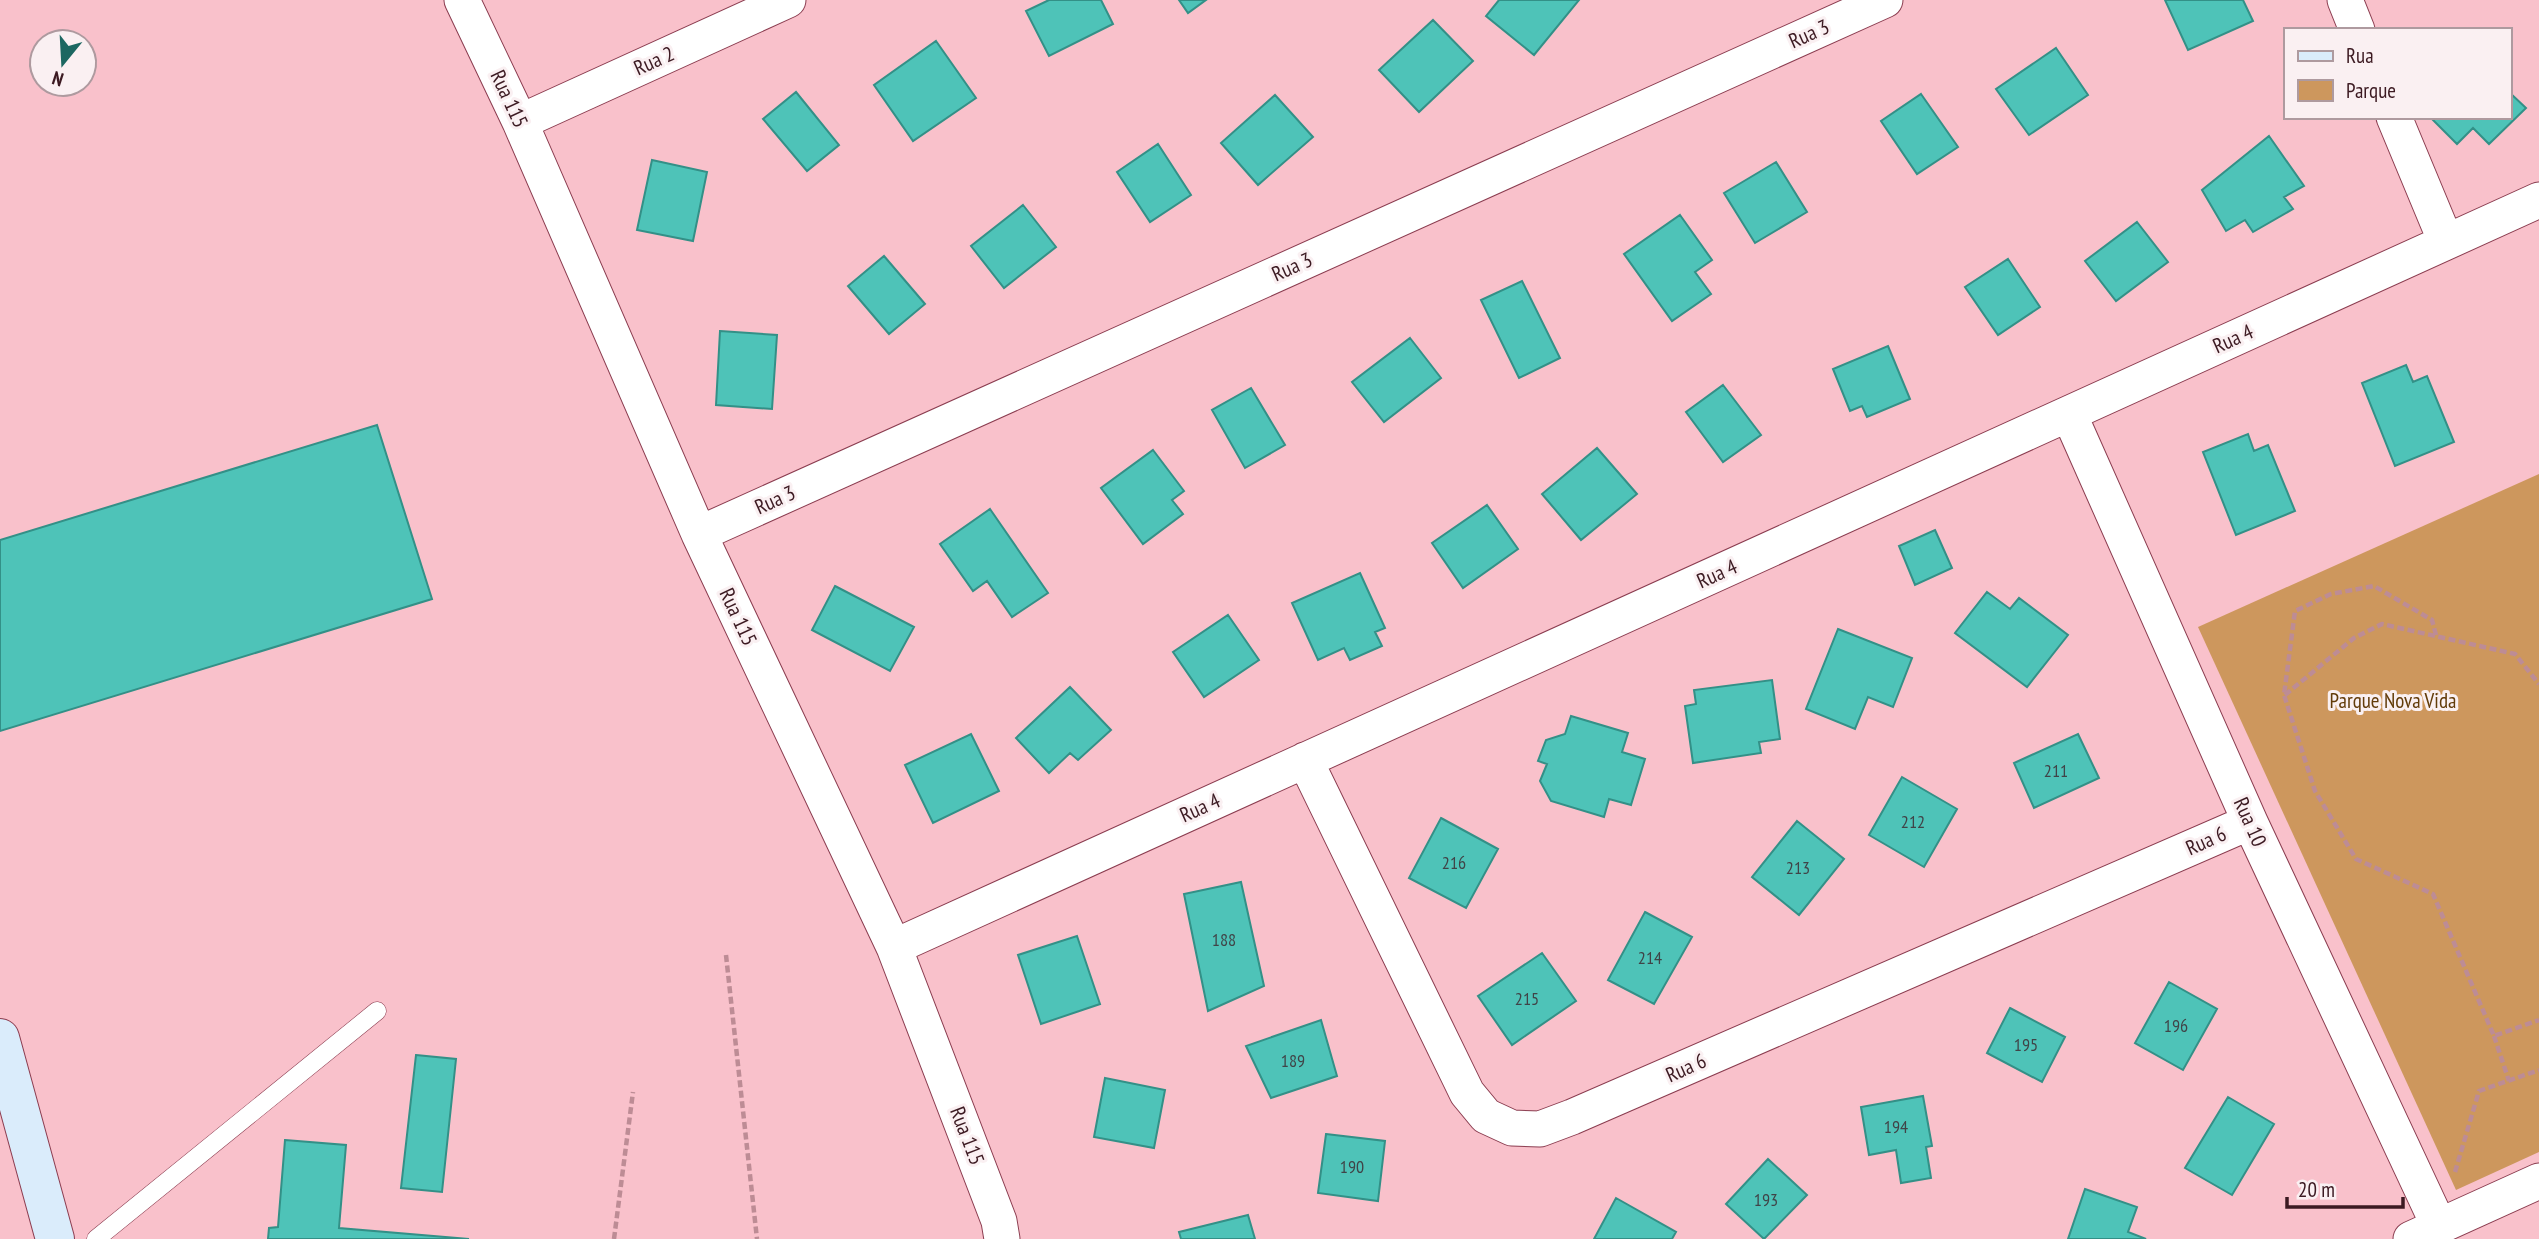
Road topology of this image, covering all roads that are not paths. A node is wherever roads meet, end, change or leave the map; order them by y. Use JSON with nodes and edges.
{"nodes":[{"id":1,"x":462,"y":0,"type":"edge"},
{"id":2,"x":788,"y":0,"type":"edge"},
{"id":3,"x":1885,"y":0,"type":"edge"},
{"id":4,"x":2345,"y":0,"type":"edge"},
{"id":5,"x":2356,"y":28,"type":"edge"},
{"id":6,"x":2395,"y":119,"type":"edge"},
{"id":7,"x":520,"y":122,"type":"junction"},
{"id":8,"x":2539,"y":200,"type":"edge"},
{"id":9,"x":2446,"y":242,"type":"junction"},
{"id":10,"x":2069,"y":414,"type":"junction"},
{"id":11,"x":699,"y":534,"type":"junction"},
{"id":12,"x":1305,"y":761,"type":"junction"},
{"id":13,"x":2250,"y":822,"type":"junction"},
{"id":14,"x":894,"y":947,"type":"junction"},
{"id":15,"x":377,"y":1011,"type":"dead end"},
{"id":16,"x":0,"y":1038,"type":"edge"},
{"id":17,"x":2539,"y":1181,"type":"edge"},
{"id":18,"x":2425,"y":1233,"type":"edge"},
{"id":19,"x":55,"y":1239,"type":"edge"},
{"id":20,"x":96,"y":1239,"type":"edge"},
{"id":21,"x":1002,"y":1239,"type":"edge"}],
"edges":[{"from":1,"to":7,"type":"street","name":"Rua 115"},
{"from":2,"to":7,"type":"street","name":"Rua 2"},
{"from":3,"to":11,"type":"street","name":"Rua 3"},
{"from":4,"to":5,"type":"street"},
{"from":6,"to":9,"type":"street"},
{"from":7,"to":11,"type":"street","name":"Rua 115"},
{"from":8,"to":9,"type":"street","name":"Rua 4"},
{"from":9,"to":10,"type":"street","name":"Rua 4"},
{"from":10,"to":12,"type":"street","name":"Rua 4"},
{"from":10,"to":13,"type":"street","name":"Rua 10"},
{"from":11,"to":14,"type":"street","name":"Rua 115"},
{"from":12,"to":13,"type":"street","name":"Rua 6"},
{"from":12,"to":14,"type":"street","name":"Rua 4"},
{"from":13,"to":18,"type":"street","name":"Rua 10"},
{"from":14,"to":21,"type":"street","name":"Rua 115"},
{"from":15,"to":20,"type":"lane"},
{"from":16,"to":19,"type":"street"},
{"from":17,"to":18,"type":"street"}]}
